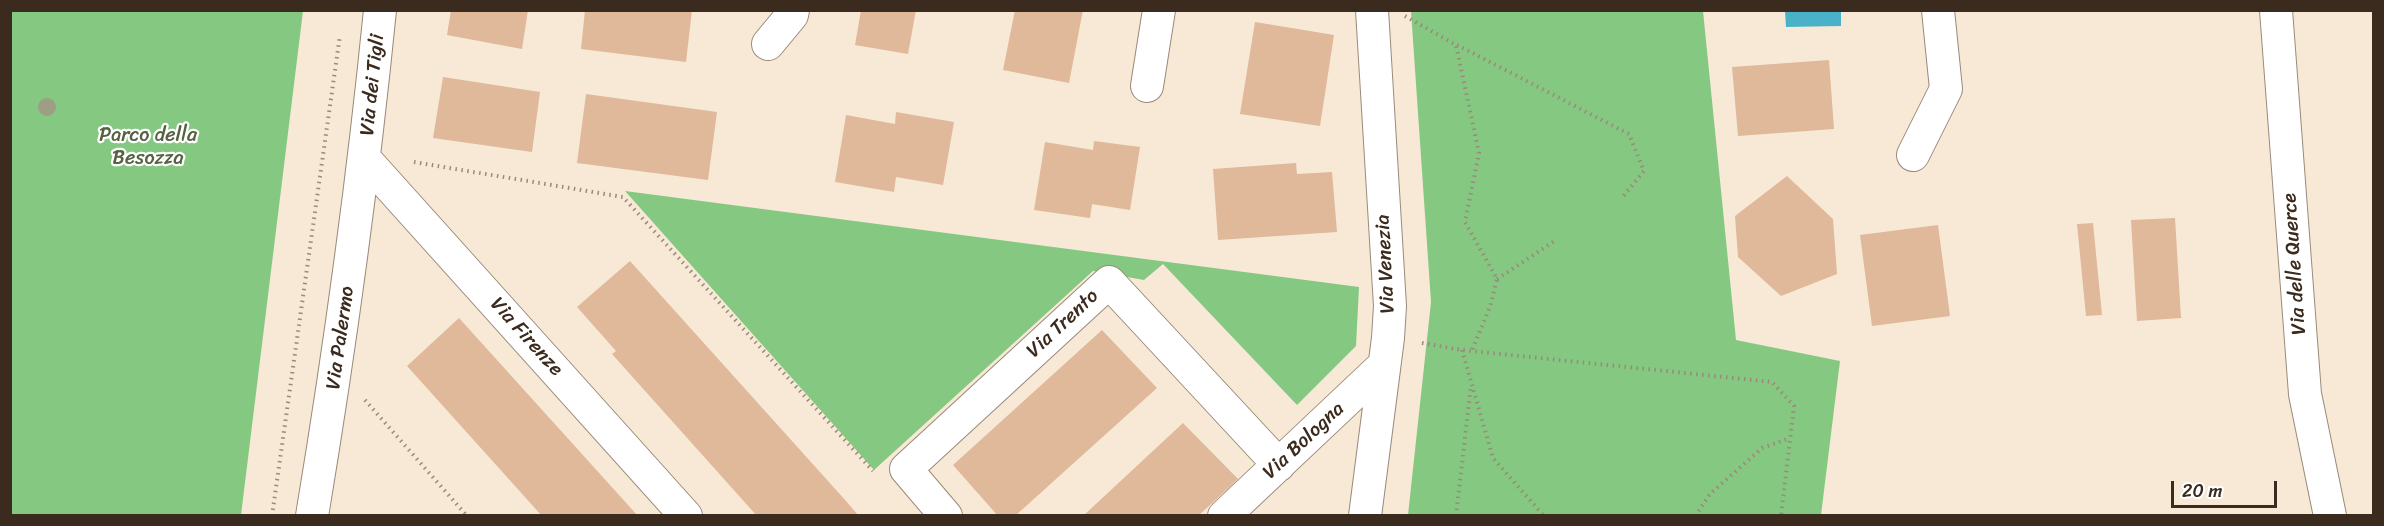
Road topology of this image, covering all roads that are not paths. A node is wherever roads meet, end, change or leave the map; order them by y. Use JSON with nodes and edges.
{"nodes":[{"id":1,"x":380,"y":10,"type":"edge"},
{"id":2,"x":793,"y":10,"type":"edge"},
{"id":3,"x":1159,"y":10,"type":"edge"},
{"id":4,"x":1371,"y":10,"type":"edge"},
{"id":5,"x":1938,"y":10,"type":"edge"},
{"id":6,"x":2276,"y":10,"type":"edge"},
{"id":7,"x":768,"y":44,"type":"dead end"},
{"id":8,"x":1147,"y":86,"type":"dead end"},
{"id":9,"x":1913,"y":155,"type":"dead end"},
{"id":10,"x":365,"y":157,"type":"junction"},
{"id":11,"x":1386,"y":352,"type":"junction"},
{"id":12,"x":1279,"y":465,"type":"junction"},
{"id":13,"x":312,"y":516,"type":"edge"},
{"id":14,"x":686,"y":516,"type":"edge"},
{"id":15,"x":946,"y":516,"type":"edge"},
{"id":16,"x":1224,"y":516,"type":"edge"},
{"id":17,"x":1365,"y":516,"type":"edge"},
{"id":18,"x":2330,"y":516,"type":"edge"}],
"edges":[{"from":1,"to":10,"type":"street","name":"Via dei Tigli"},
{"from":2,"to":7,"type":"street"},
{"from":3,"to":8,"type":"street"},
{"from":4,"to":11,"type":"street","name":"Via Venezia"},
{"from":5,"to":9,"type":"street"},
{"from":6,"to":18,"type":"street","name":"Via delle Querce"},
{"from":10,"to":13,"type":"street","name":"Via Palermo"},
{"from":10,"to":14,"type":"street","name":"Via Firenze"},
{"from":11,"to":12,"type":"street","name":"Via Bologna"},
{"from":11,"to":17,"type":"street","name":"Via Venezia"},
{"from":12,"to":15,"type":"street","name":"Via Trento"},
{"from":12,"to":16,"type":"street","name":"Via Bologna"}]}
